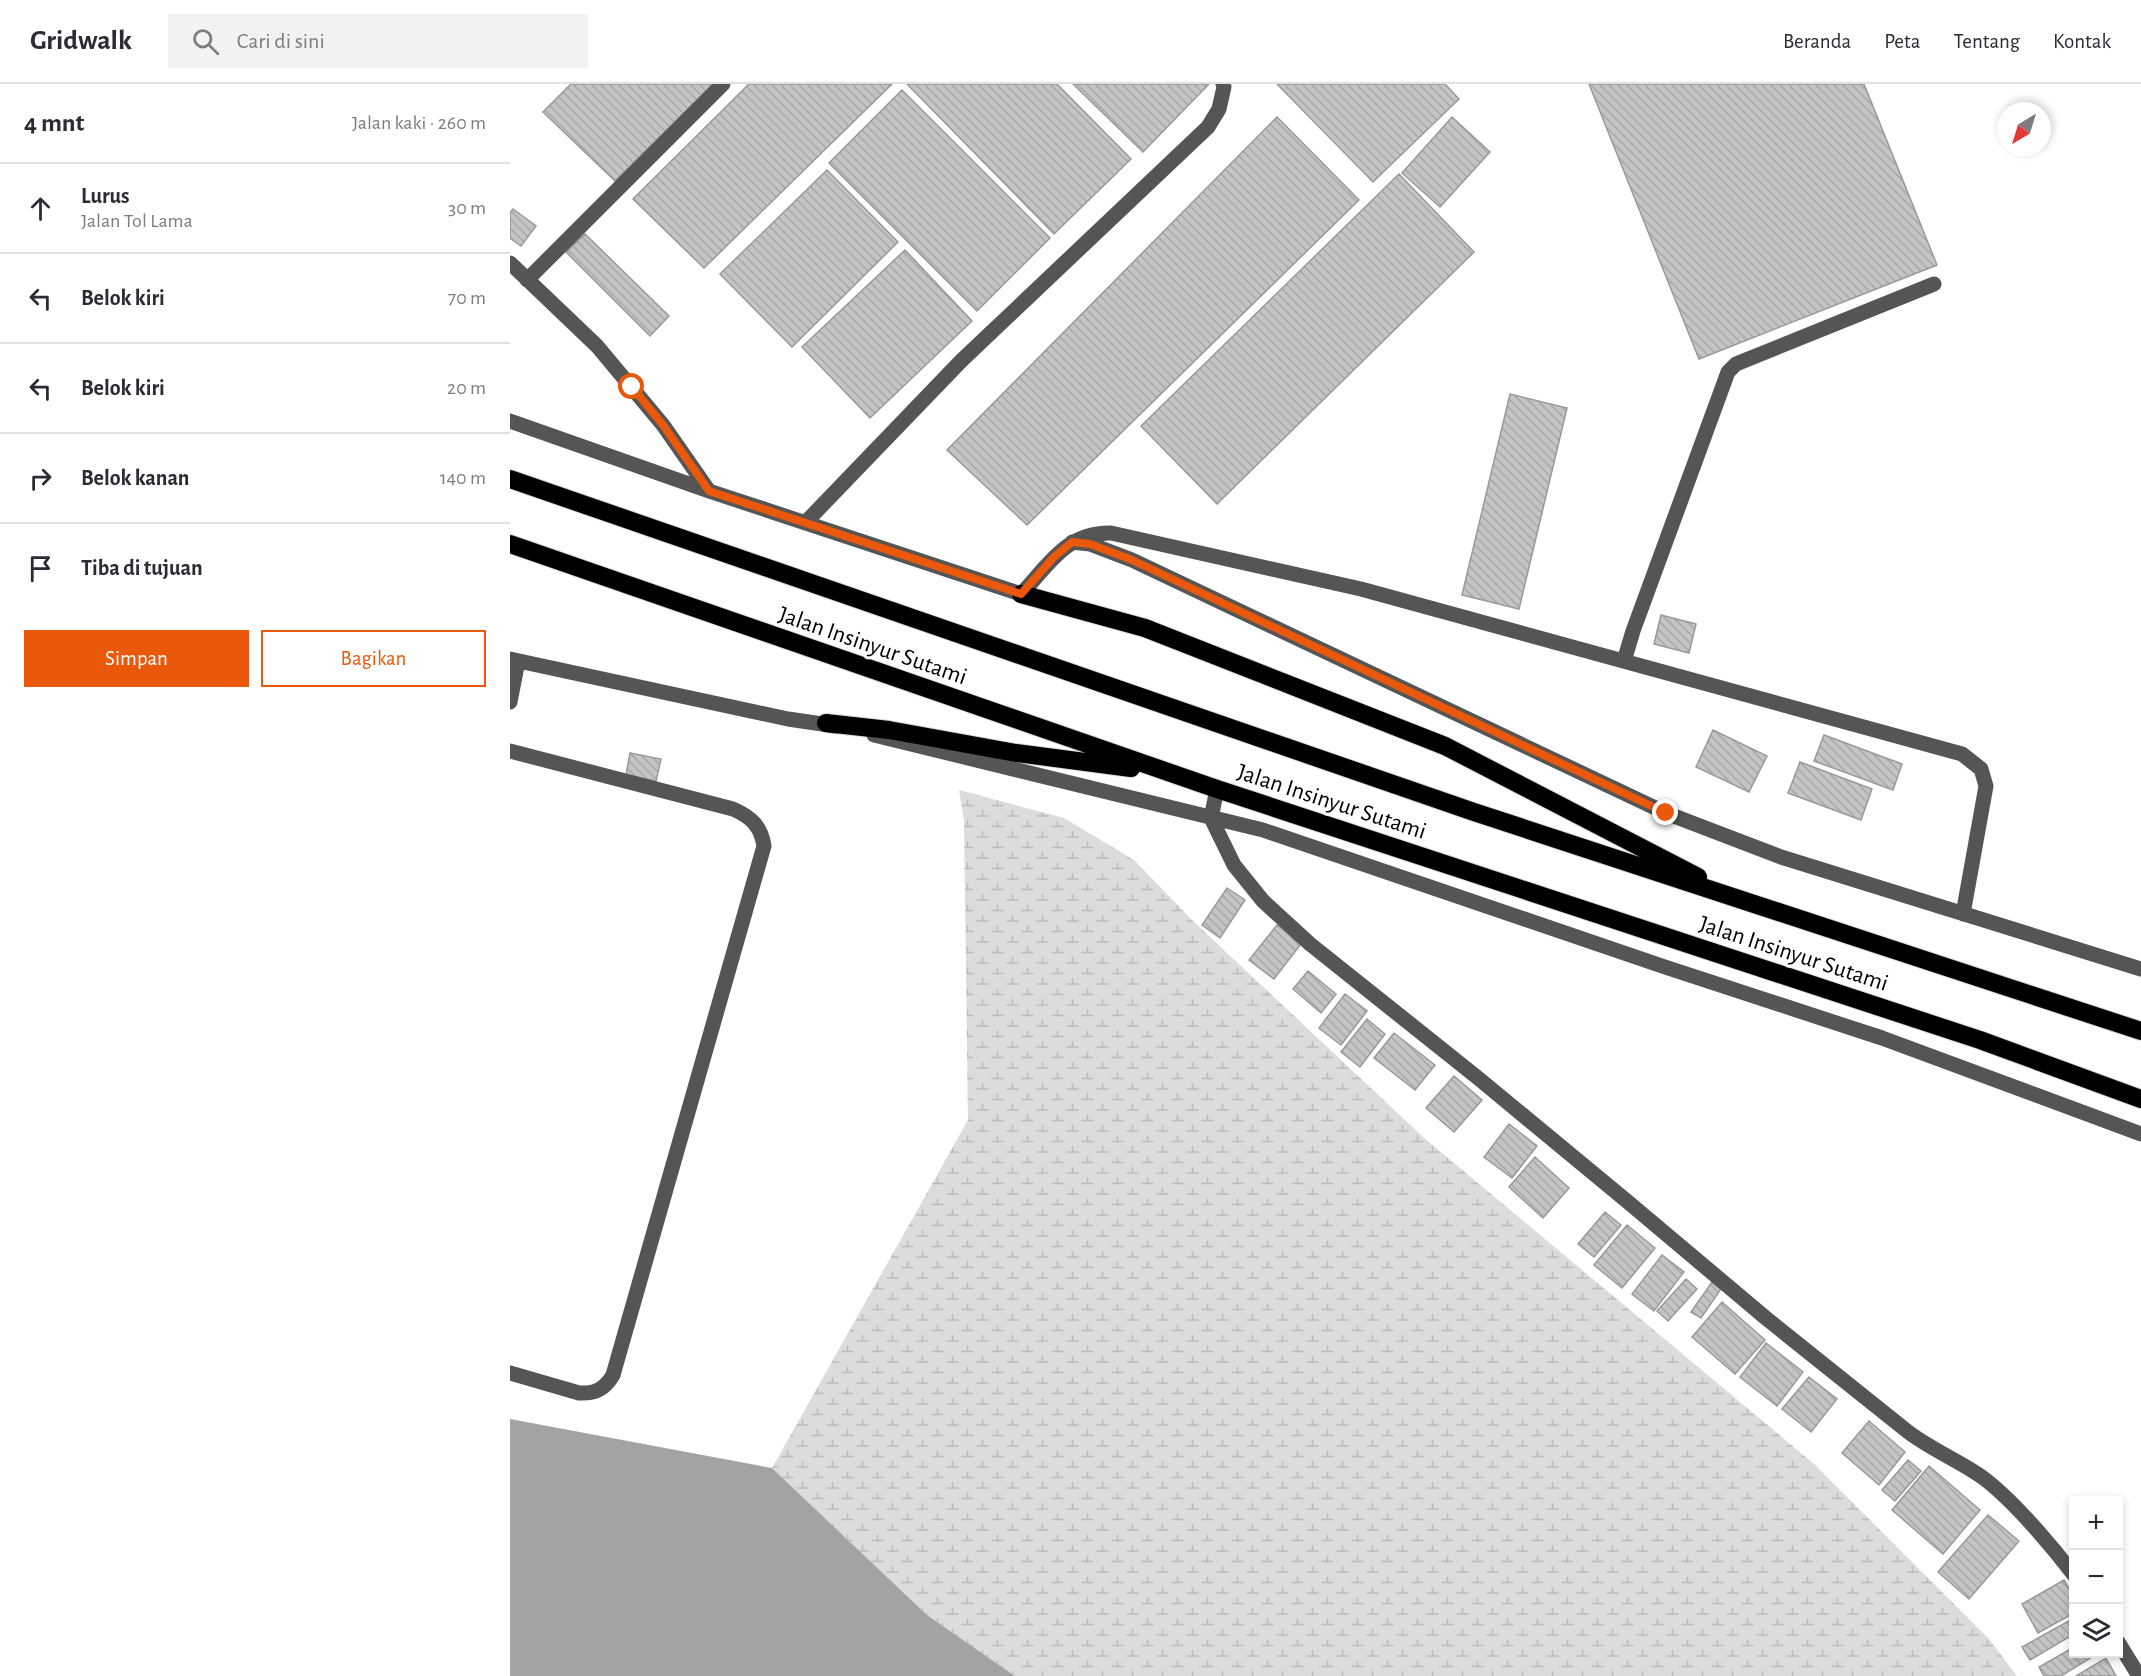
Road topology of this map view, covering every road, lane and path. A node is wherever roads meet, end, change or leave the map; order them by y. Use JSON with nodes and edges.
{"nodes":[{"id":1,"x":723,"y":84,"type":"edge"},
{"id":2,"x":1223,"y":84,"type":"edge"},
{"id":3,"x":510,"y":263,"type":"edge"},
{"id":4,"x":527,"y":280,"type":"junction"},
{"id":5,"x":1934,"y":284,"type":"dead end"},
{"id":6,"x":510,"y":421,"type":"edge"},
{"id":7,"x":510,"y":479,"type":"edge"},
{"id":8,"x":709,"y":491,"type":"junction"},
{"id":9,"x":806,"y":522,"type":"junction"},
{"id":10,"x":1072,"y":542,"type":"junction"},
{"id":11,"x":510,"y":544,"type":"edge"},
{"id":12,"x":1021,"y":594,"type":"junction"},
{"id":13,"x":514,"y":660,"type":"edge"},
{"id":14,"x":1624,"y":662,"type":"junction"},
{"id":15,"x":510,"y":702,"type":"edge"},
{"id":16,"x":826,"y":723,"type":"junction"},
{"id":17,"x":510,"y":751,"type":"edge"},
{"id":18,"x":1172,"y":774,"type":"junction"},
{"id":19,"x":1217,"y":789,"type":"junction"},
{"id":20,"x":1211,"y":818,"type":"junction"},
{"id":21,"x":1748,"y":903,"type":"junction"},
{"id":22,"x":1963,"y":914,"type":"junction"},
{"id":23,"x":2141,"y":969,"type":"edge"},
{"id":24,"x":2141,"y":1031,"type":"edge"},
{"id":25,"x":2141,"y":1099,"type":"edge"},
{"id":26,"x":2141,"y":1134,"type":"edge"},
{"id":27,"x":510,"y":1373,"type":"edge"},
{"id":28,"x":2069,"y":1570,"type":"edge"},
{"id":29,"x":2123,"y":1650,"type":"edge"},
{"id":30,"x":2139,"y":1676,"type":"edge"}],
"edges":[{"from":1,"to":4,"type":"street"},
{"from":2,"to":9,"type":"street"},
{"from":3,"to":4,"type":"street"},
{"from":4,"to":8,"type":"street"},
{"from":5,"to":14,"type":"street"},
{"from":6,"to":8,"type":"street"},
{"from":7,"to":21,"type":"highway","name":"Jalan Insinyur Sutami"},
{"from":8,"to":9,"type":"street"},
{"from":9,"to":12,"type":"street"},
{"from":10,"to":12,"type":"street"},
{"from":10,"to":14,"type":"street"},
{"from":10,"to":22,"type":"street"},
{"from":11,"to":18,"type":"highway","name":"Jalan Insinyur Sutami"},
{"from":12,"to":21,"type":"highway"},
{"from":13,"to":15,"type":"street"},
{"from":13,"to":16,"type":"street"},
{"from":14,"to":22,"type":"street"},
{"from":16,"to":18,"type":"highway"},
{"from":16,"to":20,"type":"street"},
{"from":17,"to":27,"type":"street"},
{"from":18,"to":19,"type":"highway","name":"Jalan Insinyur Sutami"},
{"from":19,"to":20,"type":"street"},
{"from":19,"to":25,"type":"highway","name":"Jalan Insinyur Sutami"},
{"from":20,"to":26,"type":"street"},
{"from":20,"to":28,"type":"street"},
{"from":21,"to":24,"type":"highway","name":"Jalan Insinyur Sutami"},
{"from":22,"to":23,"type":"street"},
{"from":29,"to":30,"type":"street"}]}
